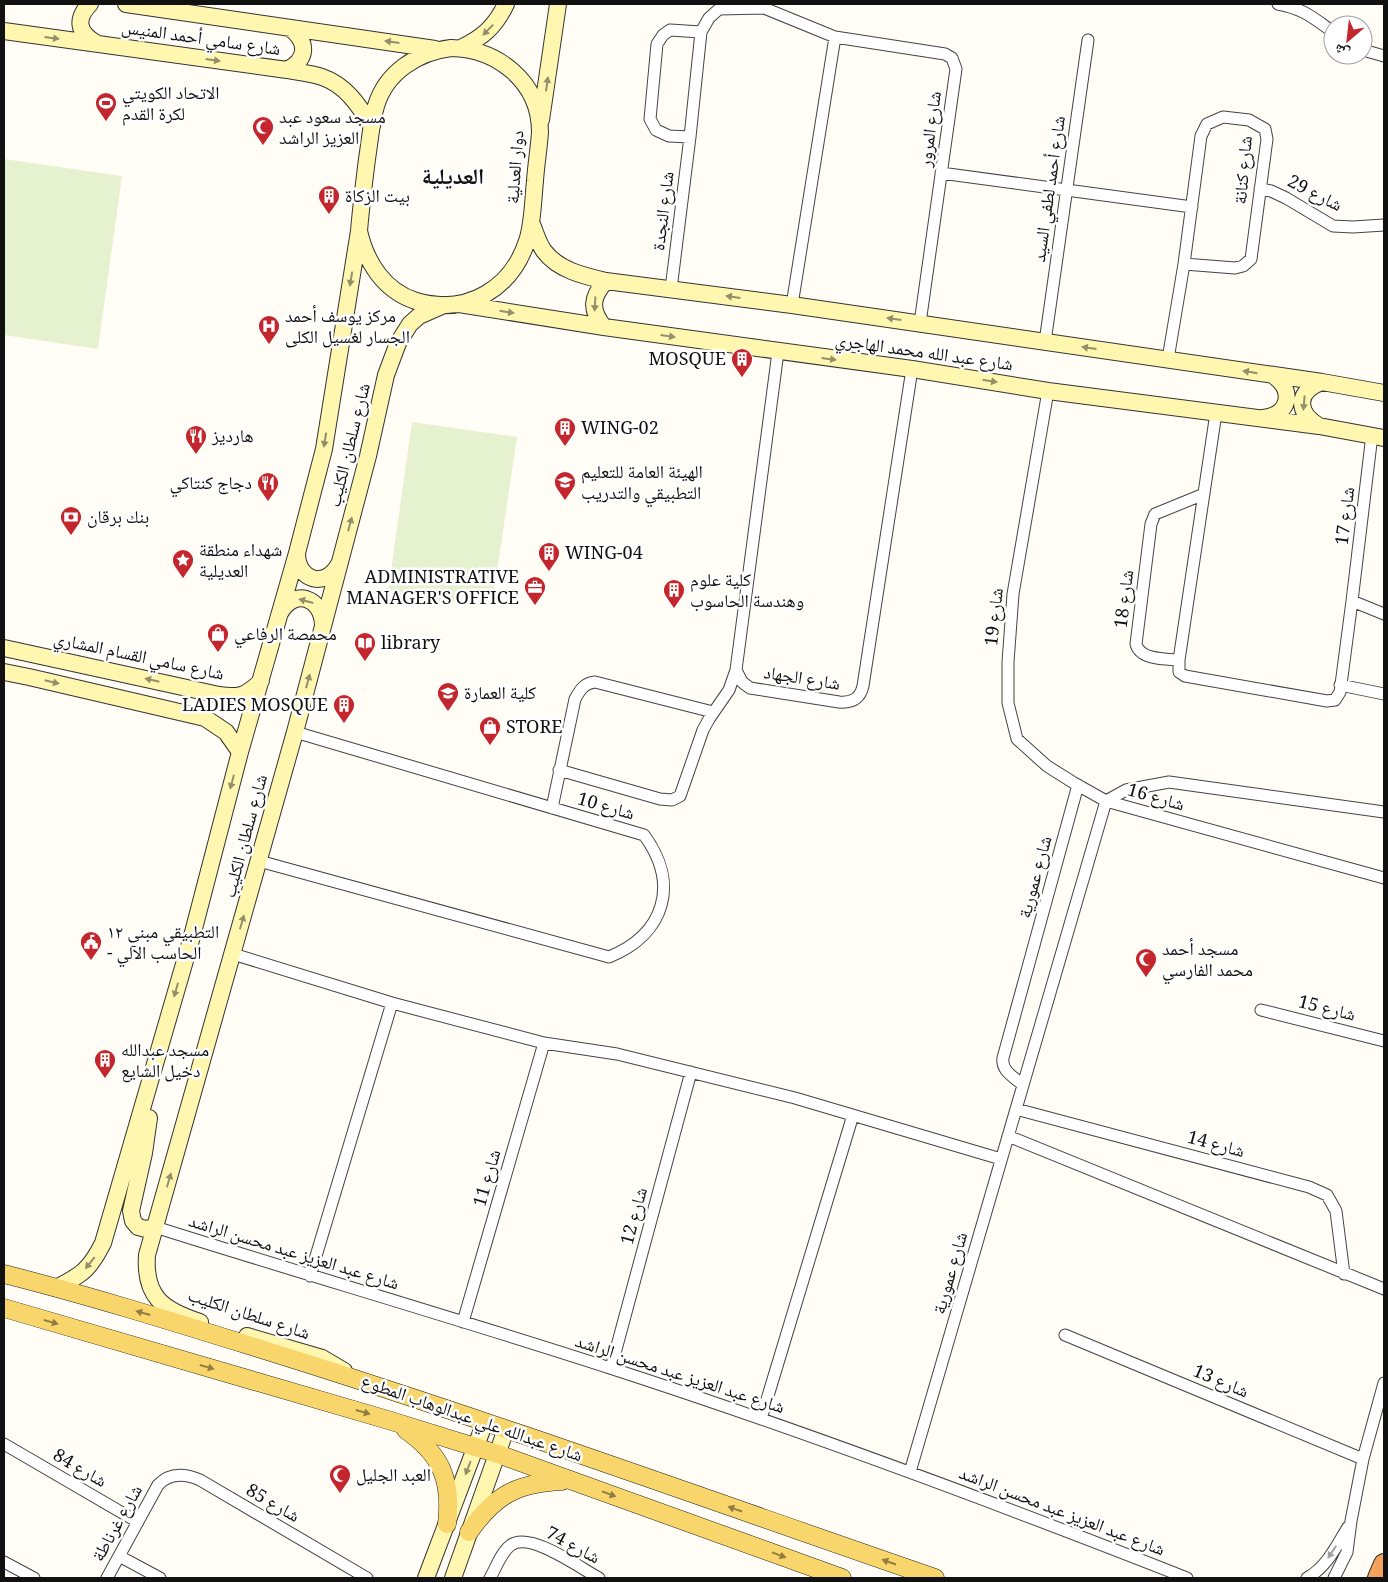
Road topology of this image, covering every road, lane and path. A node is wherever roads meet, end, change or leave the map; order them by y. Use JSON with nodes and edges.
{"nodes":[{"id":1,"x":90,"y":4,"type":"edge"},
{"id":2,"x":126,"y":4,"type":"edge"},
{"id":3,"x":506,"y":4,"type":"edge"},
{"id":4,"x":558,"y":4,"type":"edge"},
{"id":5,"x":1278,"y":4,"type":"edge"},
{"id":6,"x":765,"y":6,"type":"edge"},
{"id":7,"x":709,"y":18,"type":"joint"},
{"id":8,"x":1323,"y":24,"type":"edge"},
{"id":9,"x":290,"y":28,"type":"junction"},
{"id":10,"x":4,"y":31,"type":"edge"},
{"id":11,"x":701,"y":32,"type":"junction"},
{"id":12,"x":835,"y":37,"type":"junction"},
{"id":13,"x":1088,"y":40,"type":"dead end"},
{"id":14,"x":96,"y":43,"type":"junction"},
{"id":15,"x":461,"y":48,"type":"junction"},
{"id":16,"x":440,"y":49,"type":"junction"},
{"id":17,"x":287,"y":70,"type":"junction"},
{"id":18,"x":372,"y":126,"type":"junction"},
{"id":19,"x":540,"y":132,"type":"junction"},
{"id":20,"x":690,"y":137,"type":"junction"},
{"id":21,"x":941,"y":173,"type":"junction"},
{"id":22,"x":1260,"y":189,"type":"junction"},
{"id":23,"x":1067,"y":190,"type":"junction"},
{"id":24,"x":1192,"y":207,"type":"junction"},
{"id":25,"x":531,"y":222,"type":"junction"},
{"id":26,"x":1384,"y":225,"type":"edge"},
{"id":27,"x":359,"y":231,"type":"junction"},
{"id":28,"x":1184,"y":264,"type":"junction"},
{"id":29,"x":606,"y":281,"type":"junction"},
{"id":30,"x":671,"y":289,"type":"junction"},
{"id":31,"x":451,"y":305,"type":"junction"},
{"id":32,"x":792,"y":305,"type":"junction"},
{"id":33,"x":920,"y":323,"type":"junction"},
{"id":34,"x":604,"y":327,"type":"junction"},
{"id":35,"x":1045,"y":342,"type":"junction"},
{"id":36,"x":778,"y":352,"type":"junction"},
{"id":37,"x":1168,"y":359,"type":"junction"},
{"id":38,"x":912,"y":369,"type":"junction"},
{"id":39,"x":1274,"y":376,"type":"junction"},
{"id":40,"x":1322,"y":382,"type":"junction"},
{"id":41,"x":1048,"y":391,"type":"junction"},
{"id":42,"x":1384,"y":393,"type":"edge"},
{"id":43,"x":1216,"y":413,"type":"junction"},
{"id":44,"x":1263,"y":418,"type":"junction"},
{"id":45,"x":1319,"y":426,"type":"junction"},
{"id":46,"x":1378,"y":437,"type":"edge"},
{"id":47,"x":1204,"y":494,"type":"junction"},
{"id":48,"x":298,"y":553,"type":"junction"},
{"id":49,"x":340,"y":564,"type":"junction"},
{"id":50,"x":1352,"y":601,"type":"junction"},
{"id":51,"x":280,"y":613,"type":"junction"},
{"id":52,"x":1384,"y":614,"type":"edge"},
{"id":53,"x":322,"y":625,"type":"junction"},
{"id":54,"x":4,"y":648,"type":"edge"},
{"id":55,"x":1179,"y":660,"type":"junction"},
{"id":56,"x":736,"y":670,"type":"junction"},
{"id":57,"x":4,"y":672,"type":"edge"},
{"id":58,"x":261,"y":681,"type":"junction"},
{"id":59,"x":1340,"y":686,"type":"junction"},
{"id":60,"x":200,"y":691,"type":"junction"},
{"id":61,"x":1384,"y":694,"type":"edge"},
{"id":62,"x":713,"y":712,"type":"junction"},
{"id":63,"x":193,"y":715,"type":"junction"},
{"id":64,"x":294,"y":732,"type":"junction"},
{"id":65,"x":240,"y":752,"type":"junction"},
{"id":66,"x":559,"y":770,"type":"junction"},
{"id":67,"x":1078,"y":785,"type":"junction"},
{"id":68,"x":1106,"y":801,"type":"junction"},
{"id":69,"x":552,"y":808,"type":"junction"},
{"id":70,"x":1384,"y":812,"type":"edge"},
{"id":71,"x":259,"y":861,"type":"junction"},
{"id":72,"x":1384,"y":878,"type":"edge"},
{"id":73,"x":233,"y":954,"type":"junction"},
{"id":74,"x":392,"y":1004,"type":"junction"},
{"id":75,"x":1260,"y":1010,"type":"dead end"},
{"id":76,"x":1384,"y":1041,"type":"edge"},
{"id":77,"x":544,"y":1044,"type":"junction"},
{"id":78,"x":159,"y":1048,"type":"junction"},
{"id":79,"x":691,"y":1072,"type":"junction"},
{"id":80,"x":1023,"y":1085,"type":"junction"},
{"id":81,"x":1016,"y":1109,"type":"junction"},
{"id":82,"x":853,"y":1115,"type":"junction"},
{"id":83,"x":1008,"y":1136,"type":"junction"},
{"id":84,"x":1001,"y":1159,"type":"junction"},
{"id":85,"x":155,"y":1227,"type":"junction"},
{"id":86,"x":4,"y":1274,"type":"edge"},
{"id":87,"x":1344,"y":1274,"type":"junction"},
{"id":88,"x":310,"y":1276,"type":"junction"},
{"id":89,"x":56,"y":1288,"type":"junction"},
{"id":90,"x":1384,"y":1289,"type":"edge"},
{"id":91,"x":4,"y":1308,"type":"edge"},
{"id":92,"x":463,"y":1322,"type":"junction"},
{"id":93,"x":1065,"y":1335,"type":"dead end"},
{"id":94,"x":611,"y":1368,"type":"junction"},
{"id":95,"x":361,"y":1380,"type":"junction"},
{"id":96,"x":1384,"y":1383,"type":"edge"},
{"id":97,"x":761,"y":1419,"type":"junction"},
{"id":98,"x":388,"y":1420,"type":"junction"},
{"id":99,"x":485,"y":1422,"type":"junction"},
{"id":100,"x":506,"y":1429,"type":"junction"},
{"id":101,"x":4,"y":1444,"type":"edge"},
{"id":102,"x":476,"y":1447,"type":"junction"},
{"id":103,"x":498,"y":1454,"type":"junction"},
{"id":104,"x":1363,"y":1459,"type":"junction"},
{"id":105,"x":910,"y":1472,"type":"junction"},
{"id":106,"x":158,"y":1485,"type":"joint"},
{"id":107,"x":585,"y":1486,"type":"junction"},
{"id":108,"x":1352,"y":1521,"type":"junction"},
{"id":109,"x":138,"y":1522,"type":"junction"},
{"id":110,"x":447,"y":1524,"type":"junction"},
{"id":111,"x":469,"y":1532,"type":"junction"},
{"id":112,"x":119,"y":1556,"type":"junction"},
{"id":113,"x":4,"y":1562,"type":"edge"},
{"id":114,"x":1384,"y":1564,"type":"edge"},
{"id":115,"x":34,"y":1578,"type":"edge"},
{"id":116,"x":107,"y":1578,"type":"edge"},
{"id":117,"x":160,"y":1578,"type":"edge"},
{"id":118,"x":367,"y":1578,"type":"edge"},
{"id":119,"x":426,"y":1578,"type":"edge"},
{"id":120,"x":453,"y":1578,"type":"edge"},
{"id":121,"x":490,"y":1578,"type":"edge"},
{"id":122,"x":598,"y":1578,"type":"edge"},
{"id":123,"x":842,"y":1578,"type":"edge"},
{"id":124,"x":935,"y":1578,"type":"edge"},
{"id":125,"x":1187,"y":1578,"type":"edge"},
{"id":126,"x":1307,"y":1578,"type":"edge"},
{"id":127,"x":1334,"y":1578,"type":"edge"},
{"id":128,"x":1378,"y":1578,"type":"edge"}],
"edges":[{"from":1,"to":14,"type":"street"},
{"from":2,"to":9,"type":"street","name":"شارع سامي أحمد المنيس"},
{"from":3,"to":15,"type":"street","one_way":true},
{"from":19,"to":4,"type":"street","one_way":true},
{"from":5,"to":8,"type":"street"},
{"from":6,"to":7,"type":"street","name":"شارع المرور"},
{"from":6,"to":12,"type":"street","name":"شارع المرور"},
{"from":7,"to":11,"type":"street","name":"شارع النجدة"},
{"from":16,"to":9,"type":"street","name":"شارع سامي أحمد المنيس","one_way":true},
{"from":9,"to":17,"type":"street"},
{"from":10,"to":14,"type":"street","name":"شارع سامي أحمد المنيس","one_way":true},
{"from":11,"to":20,"type":"street","name":"شارع النجدة"},
{"from":11,"to":20,"type":"street"},
{"from":12,"to":21,"type":"street","name":"شارع المرور"},
{"from":12,"to":32,"type":"street"},
{"from":13,"to":23,"type":"street","name":"شارع أحمد لطفي السيد"},
{"from":14,"to":17,"type":"street","name":"شارع سامي أحمد المنيس","one_way":true},
{"from":15,"to":16,"type":"street","name":"دوار العدلية"},
{"from":15,"to":19,"type":"street","name":"دوار العدلية"},
{"from":16,"to":18,"type":"street","name":"دوار العدلية"},
{"from":17,"to":18,"type":"street","name":"شارع سامي أحمد المنيس"},
{"from":18,"to":27,"type":"street","name":"دوار العدلية"},
{"from":19,"to":25,"type":"street","name":"دوار العدلية"},
{"from":20,"to":30,"type":"street","name":"شارع النجدة"},
{"from":21,"to":23,"type":"street"},
{"from":21,"to":33,"type":"street","name":"شارع المرور"},
{"from":22,"to":24,"type":"street","name":"شارع كنانة"},
{"from":22,"to":26,"type":"street","name":"شارع 29"},
{"from":22,"to":28,"type":"street","name":"شارع كنانة"},
{"from":23,"to":24,"type":"street"},
{"from":23,"to":35,"type":"street","name":"شارع أحمد لطفي السيد"},
{"from":24,"to":28,"type":"street","name":"شارع كنانة"},
{"from":25,"to":29,"type":"street","name":"شارع عبد الله محمد الهاجري"},
{"from":25,"to":31,"type":"street","name":"دوار العدلية"},
{"from":27,"to":31,"type":"street","name":"دوار العدلية"},
{"from":27,"to":48,"type":"street","name":"شارع سلطان الكليب","one_way":true},
{"from":28,"to":37,"type":"street","name":"شارع كنانة"},
{"from":29,"to":30,"type":"street","name":"شارع عبد الله محمد الهاجري"},
{"from":29,"to":34,"type":"street","one_way":true},
{"from":32,"to":30,"type":"street","name":"شارع عبد الله محمد الهاجري","one_way":true},
{"from":31,"to":34,"type":"street","name":"شارع عبد الله محمد الهاجري","one_way":true},
{"from":49,"to":31,"type":"street","name":"شارع سلطان الكليب","one_way":true},
{"from":33,"to":32,"type":"street","name":"شارع عبد الله محمد الهاجري","one_way":true},
{"from":33,"to":35,"type":"street","name":"شارع عبد الله محمد الهاجري"},
{"from":34,"to":36,"type":"street","name":"شارع عبد الله محمد الهاجري","one_way":true},
{"from":37,"to":35,"type":"street","name":"شارع عبد الله محمد الهاجري","one_way":true},
{"from":36,"to":38,"type":"street","name":"شارع عبد الله محمد الهاجري","one_way":true},
{"from":36,"to":56,"type":"street"},
{"from":39,"to":37,"type":"street","name":"شارع عبد الله محمد الهاجري","one_way":true},
{"from":38,"to":41,"type":"street","name":"شارع عبد الله محمد الهاجري","one_way":true},
{"from":38,"to":56,"type":"street","name":"شارع الجهاد"},
{"from":39,"to":40,"type":"street","name":"شارع عبد الله محمد الهاجري"},
{"from":39,"to":44,"type":"street"},
{"from":40,"to":42,"type":"street","name":"شارع عبد الله محمد الهاجري"},
{"from":40,"to":45,"type":"street","one_way":true},
{"from":41,"to":43,"type":"street","name":"شارع عبد الله محمد الهاجري"},
{"from":41,"to":67,"type":"street","name":"شارع 19"},
{"from":43,"to":44,"type":"street","name":"شارع عبد الله محمد الهاجري"},
{"from":43,"to":47,"type":"street"},
{"from":44,"to":45,"type":"street","name":"شارع عبد الله محمد الهاجري"},
{"from":45,"to":46,"type":"street","name":"شارع عبد الله محمد الهاجري"},
{"from":46,"to":50,"type":"street","name":"شارع 17"},
{"from":47,"to":55,"type":"street"},
{"from":47,"to":55,"type":"street","name":"شارع 18"},
{"from":48,"to":49,"type":"street"},
{"from":48,"to":51,"type":"street","name":"شارع سلطان الكليب"},
{"from":49,"to":53,"type":"street","name":"شارع سلطان الكليب"},
{"from":50,"to":52,"type":"street"},
{"from":50,"to":59,"type":"street","name":"شارع 17"},
{"from":53,"to":51,"type":"street","one_way":true},
{"from":51,"to":58,"type":"street","name":"شارع سلطان الكليب"},
{"from":64,"to":53,"type":"street","name":"شارع سلطان الكليب","one_way":true},
{"from":60,"to":54,"type":"street","name":"شارع سامي القسام المشاري","one_way":true},
{"from":55,"to":59,"type":"street"},
{"from":56,"to":62,"type":"street"},
{"from":57,"to":63,"type":"street","one_way":true},
{"from":58,"to":60,"type":"street","name":"شارع سامي القسام المشاري"},
{"from":58,"to":65,"type":"street","name":"شارع سلطان الكليب"},
{"from":59,"to":61,"type":"street"},
{"from":60,"to":63,"type":"street"},
{"from":62,"to":66,"type":"street"},
{"from":62,"to":66,"type":"street"},
{"from":63,"to":65,"type":"street"},
{"from":64,"to":69,"type":"street","name":"شارع 10"},
{"from":64,"to":71,"type":"street","name":"شارع سلطان الكليب"},
{"from":65,"to":78,"type":"street","name":"شارع سلطان الكليب","one_way":true},
{"from":66,"to":69,"type":"street"},
{"from":67,"to":68,"type":"street","name":"شارع 19"},
{"from":67,"to":80,"type":"street","name":"شارع عمورية"},
{"from":68,"to":70,"type":"street","name":"شارع 16"},
{"from":68,"to":72,"type":"street","name":"شارع 16"},
{"from":68,"to":80,"type":"street","name":"شارع عمورية"},
{"from":69,"to":71,"type":"street","name":"شارع 10"},
{"from":73,"to":71,"type":"street","name":"شارع سلطان الكليب","one_way":true},
{"from":73,"to":74,"type":"street"},
{"from":85,"to":73,"type":"street","name":"شارع سلطان الكليب","one_way":true},
{"from":74,"to":77,"type":"street"},
{"from":74,"to":88,"type":"street"},
{"from":75,"to":76,"type":"street","name":"شارع 15"},
{"from":77,"to":79,"type":"street"},
{"from":77,"to":92,"type":"street","name":"شارع 11"},
{"from":78,"to":85,"type":"street"},
{"from":78,"to":89,"type":"street","name":"شارع سلطان الكليب","one_way":true},
{"from":79,"to":82,"type":"street"},
{"from":79,"to":94,"type":"street","name":"شارع 12"},
{"from":80,"to":81,"type":"street","name":"شارع عمورية"},
{"from":81,"to":83,"type":"street","name":"شارع عمورية"},
{"from":81,"to":87,"type":"street","name":"شارع 14"},
{"from":82,"to":84,"type":"street"},
{"from":82,"to":97,"type":"street"},
{"from":83,"to":84,"type":"street","name":"شارع عمورية"},
{"from":83,"to":87,"type":"street"},
{"from":84,"to":105,"type":"street","name":"شارع عمورية"},
{"from":85,"to":88,"type":"street","name":"شارع عبد العزيز عبد محسن الراشد"},
{"from":85,"to":95,"type":"street","name":"شارع سلطان الكليب"},
{"from":86,"to":89,"type":"main road","name":"شارع عبدالله علي عبدالوهاب المطوع"},
{"from":87,"to":90,"type":"street"},
{"from":88,"to":92,"type":"street","name":"شارع عبد العزيز عبد محسن الراشد"},
{"from":95,"to":89,"type":"main road","name":"شارع عبدالله علي عبدالوهاب المطوع","one_way":true},
{"from":91,"to":98,"type":"main road","name":"شارع عبدالله علي عبدالوهاب المطوع","one_way":true},
{"from":92,"to":94,"type":"street","name":"شارع عبد العزيز عبد محسن الراشد"},
{"from":93,"to":104,"type":"street","name":"شارع 13"},
{"from":94,"to":97,"type":"street","name":"شارع عبد العزيز عبد محسن الراشد"},
{"from":95,"to":99,"type":"main road","name":"شارع عبدالله علي عبدالوهاب المطوع"},
{"from":96,"to":104,"type":"street"},
{"from":97,"to":105,"type":"street","name":"شارع عبد العزيز عبد محسن الراشد"},
{"from":98,"to":102,"type":"main road","name":"شارع عبدالله علي عبدالوهاب المطوع"},
{"from":98,"to":110,"type":"main road"},
{"from":99,"to":100,"type":"main road","name":"شارع عبدالله علي عبدالوهاب المطوع"},
{"from":99,"to":102,"type":"street"},
{"from":100,"to":103,"type":"street"},
{"from":124,"to":100,"type":"main road","name":"شارع عبدالله علي عبدالوهاب المطوع","one_way":true},
{"from":101,"to":109,"type":"street","name":"شارع 84"},
{"from":102,"to":103,"type":"main road","name":"شارع عبدالله علي عبدالوهاب المطوع"},
{"from":102,"to":110,"type":"street","one_way":true},
{"from":103,"to":107,"type":"main road","name":"شارع عبدالله علي عبدالوهاب المطوع"},
{"from":103,"to":111,"type":"street"},
{"from":104,"to":108,"type":"street"},
{"from":105,"to":125,"type":"street","name":"شارع عبد العزيز عبد محسن الراشد"},
{"from":106,"to":109,"type":"street","name":"شارع غرناطة"},
{"from":106,"to":118,"type":"street","name":"شارع 85"},
{"from":107,"to":111,"type":"main road"},
{"from":107,"to":123,"type":"main road","name":"شارع عبدالله علي عبدالوهاب المطوع","one_way":true},
{"from":108,"to":126,"type":"street","one_way":true},
{"from":108,"to":127,"type":"street"},
{"from":109,"to":112,"type":"street","name":"شارع غرناطة"},
{"from":110,"to":119,"type":"street"},
{"from":111,"to":120,"type":"street"},
{"from":112,"to":116,"type":"street","name":"شارع غرناطة"},
{"from":112,"to":117,"type":"street"},
{"from":113,"to":115,"type":"street"},
{"from":114,"to":128,"type":"highway"},
{"from":121,"to":122,"type":"street","name":"شارع 74"}]}
